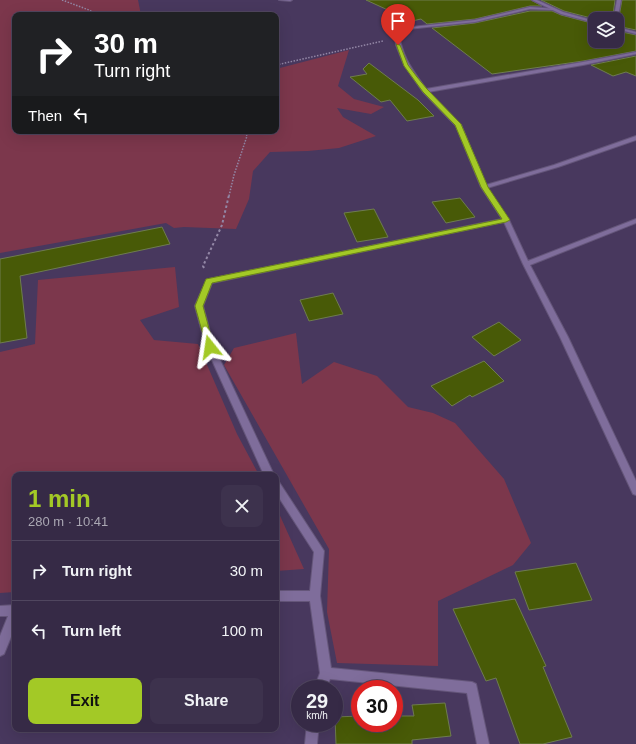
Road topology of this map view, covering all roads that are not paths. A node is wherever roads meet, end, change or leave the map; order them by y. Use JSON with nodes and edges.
{"nodes":[{"id":1,"x":281,"y":0,"type":"edge"},
{"id":2,"x":290,"y":0,"type":"edge"},
{"id":3,"x":534,"y":0,"type":"edge"},
{"id":4,"x":619,"y":0,"type":"edge"},
{"id":5,"x":554,"y":9,"type":"junction"},
{"id":6,"x":617,"y":12,"type":"edge"},
{"id":7,"x":588,"y":20,"type":"edge"},
{"id":8,"x":624,"y":30,"type":"edge"},
{"id":9,"x":636,"y":33,"type":"edge"},
{"id":10,"x":636,"y":53,"type":"edge"},
{"id":11,"x":425,"y":91,"type":"junction"},
{"id":12,"x":636,"y":138,"type":"edge"},
{"id":13,"x":484,"y":187,"type":"junction"},
{"id":14,"x":506,"y":220,"type":"junction"},
{"id":15,"x":636,"y":221,"type":"edge"},
{"id":16,"x":526,"y":264,"type":"junction"},
{"id":17,"x":268,"y":472,"type":"edge"},
{"id":18,"x":279,"y":490,"type":"edge"},
{"id":19,"x":636,"y":491,"type":"edge"},
{"id":20,"x":279,"y":596,"type":"edge"},
{"id":21,"x":315,"y":596,"type":"junction"},
{"id":22,"x":12,"y":610,"type":"edge"},
{"id":23,"x":0,"y":611,"type":"edge"},
{"id":24,"x":12,"y":620,"type":"edge"},
{"id":25,"x":0,"y":650,"type":"edge"},
{"id":26,"x":326,"y":673,"type":"junction"},
{"id":27,"x":323,"y":680,"type":"edge"},
{"id":28,"x":312,"y":732,"type":"edge"},
{"id":29,"x":311,"y":744,"type":"edge"},
{"id":30,"x":483,"y":744,"type":"edge"}],
"edges":[{"from":1,"to":2,"type":"street"},
{"from":3,"to":5,"type":"street"},
{"from":4,"to":6,"type":"street"},
{"from":5,"to":7,"type":"street"},
{"from":5,"to":11,"type":"street"},
{"from":8,"to":9,"type":"street"},
{"from":10,"to":11,"type":"street"},
{"from":11,"to":13,"type":"street"},
{"from":12,"to":13,"type":"street"},
{"from":13,"to":14,"type":"street"},
{"from":14,"to":16,"type":"street"},
{"from":14,"to":17,"type":"street"},
{"from":15,"to":16,"type":"street"},
{"from":16,"to":19,"type":"street"},
{"from":18,"to":21,"type":"street"},
{"from":20,"to":21,"type":"street"},
{"from":21,"to":26,"type":"street"},
{"from":22,"to":23,"type":"street"},
{"from":24,"to":25,"type":"street"},
{"from":26,"to":27,"type":"street"},
{"from":26,"to":30,"type":"street"},
{"from":28,"to":29,"type":"street"}]}
